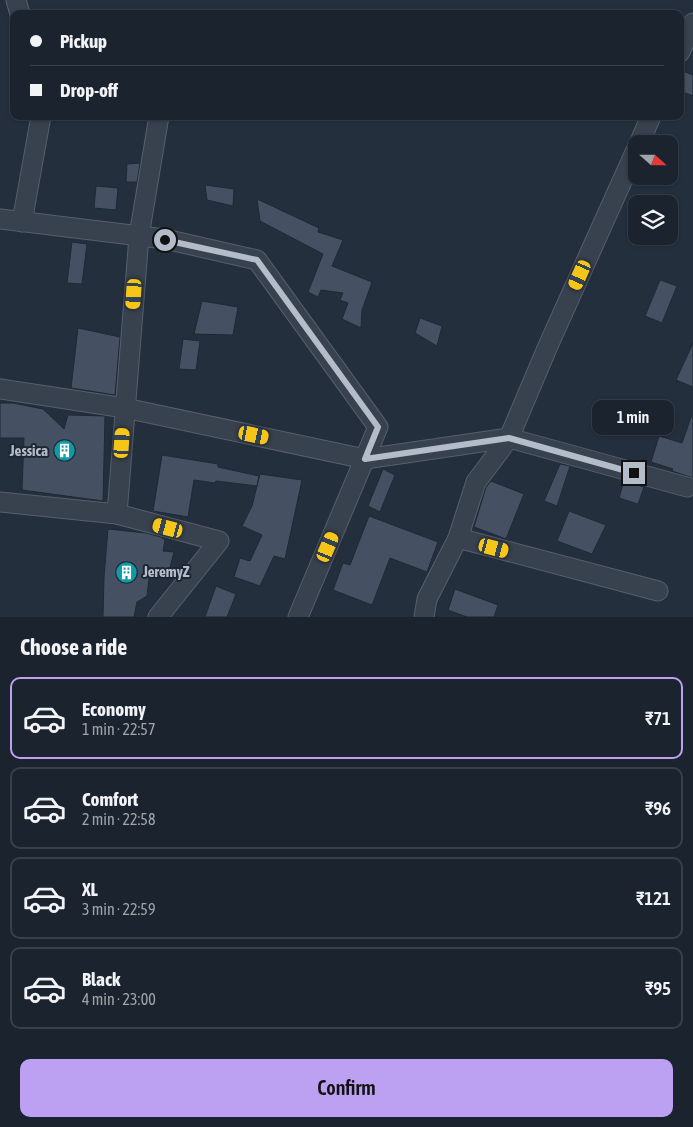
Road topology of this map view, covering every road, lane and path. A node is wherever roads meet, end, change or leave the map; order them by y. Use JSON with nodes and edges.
{"nodes":[{"id":1,"x":693,"y":24,"type":"edge"},
{"id":2,"x":684,"y":43,"type":"edge"},
{"id":3,"x":40,"y":120,"type":"edge"},
{"id":4,"x":158,"y":120,"type":"edge"},
{"id":5,"x":649,"y":120,"type":"edge"},
{"id":6,"x":643,"y":135,"type":"edge"},
{"id":7,"x":628,"y":168,"type":"edge"},
{"id":8,"x":0,"y":219,"type":"edge"},
{"id":9,"x":22,"y":222,"type":"junction"},
{"id":10,"x":139,"y":236,"type":"junction"},
{"id":11,"x":0,"y":389,"type":"edge"},
{"id":12,"x":125,"y":408,"type":"junction"},
{"id":13,"x":509,"y":438,"type":"junction"},
{"id":14,"x":365,"y":459,"type":"junction"},
{"id":15,"x":687,"y":487,"type":"dead end"},
{"id":16,"x":0,"y":502,"type":"edge"},
{"id":17,"x":117,"y":514,"type":"junction"},
{"id":18,"x":458,"y":538,"type":"junction"},
{"id":19,"x":658,"y":591,"type":"dead end"},
{"id":20,"x":158,"y":617,"type":"edge"},
{"id":21,"x":298,"y":617,"type":"edge"},
{"id":22,"x":424,"y":617,"type":"edge"}],
"edges":[{"from":1,"to":2,"type":"street"},
{"from":3,"to":9,"type":"street"},
{"from":4,"to":10,"type":"street"},
{"from":5,"to":6,"type":"street"},
{"from":7,"to":13,"type":"street"},
{"from":8,"to":9,"type":"street"},
{"from":9,"to":10,"type":"street"},
{"from":10,"to":12,"type":"street"},
{"from":10,"to":14,"type":"street"},
{"from":11,"to":12,"type":"street"},
{"from":12,"to":14,"type":"street"},
{"from":12,"to":17,"type":"street"},
{"from":13,"to":14,"type":"street"},
{"from":13,"to":15,"type":"street"},
{"from":13,"to":18,"type":"street"},
{"from":14,"to":21,"type":"street"},
{"from":16,"to":17,"type":"street"},
{"from":17,"to":20,"type":"street"},
{"from":18,"to":19,"type":"street"},
{"from":18,"to":22,"type":"street"}]}
